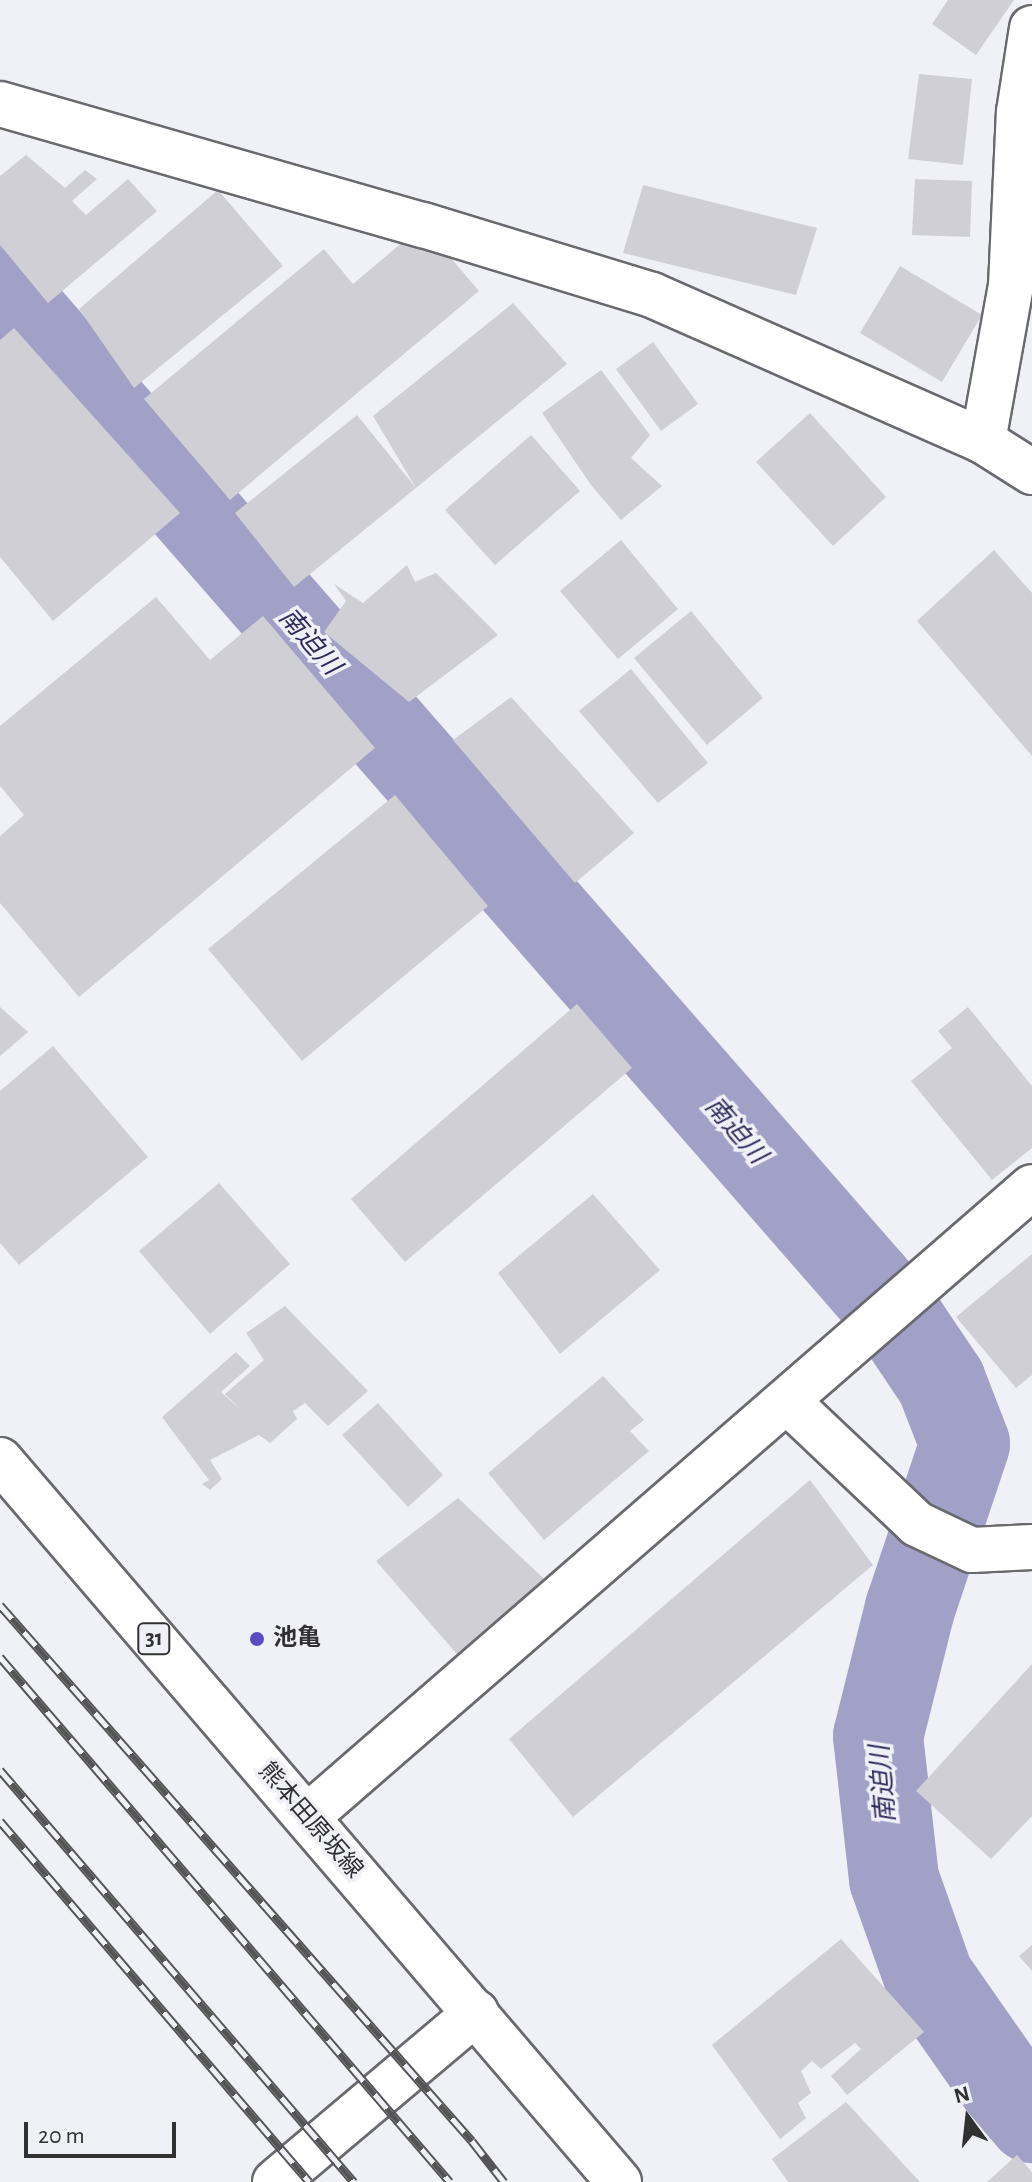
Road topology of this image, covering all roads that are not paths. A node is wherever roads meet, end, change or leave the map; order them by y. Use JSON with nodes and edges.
{"nodes":[{"id":1,"x":1032,"y":28,"type":"edge"},
{"id":2,"x":0,"y":104,"type":"edge"},
{"id":3,"x":983,"y":441,"type":"junction"},
{"id":4,"x":1032,"y":472,"type":"edge"},
{"id":5,"x":1032,"y":1187,"type":"edge"},
{"id":6,"x":787,"y":1401,"type":"junction"},
{"id":7,"x":0,"y":1460,"type":"edge"},
{"id":8,"x":1032,"y":1547,"type":"edge"},
{"id":9,"x":307,"y":1817,"type":"junction"},
{"id":10,"x":476,"y":2013,"type":"junction"},
{"id":11,"x":275,"y":2182,"type":"edge"},
{"id":12,"x":619,"y":2182,"type":"edge"}],
"edges":[{"from":1,"to":3,"type":"street"},
{"from":2,"to":3,"type":"street"},
{"from":3,"to":4,"type":"street"},
{"from":5,"to":6,"type":"street"},
{"from":6,"to":8,"type":"street"},
{"from":6,"to":9,"type":"street"},
{"from":7,"to":9,"type":"street","name":"熊本田原坂線","number":"31"},
{"from":9,"to":10,"type":"street","name":"熊本田原坂線","number":"31"},
{"from":10,"to":11,"type":"street"},
{"from":10,"to":12,"type":"street","name":"熊本田原坂線","number":"31"}]}
